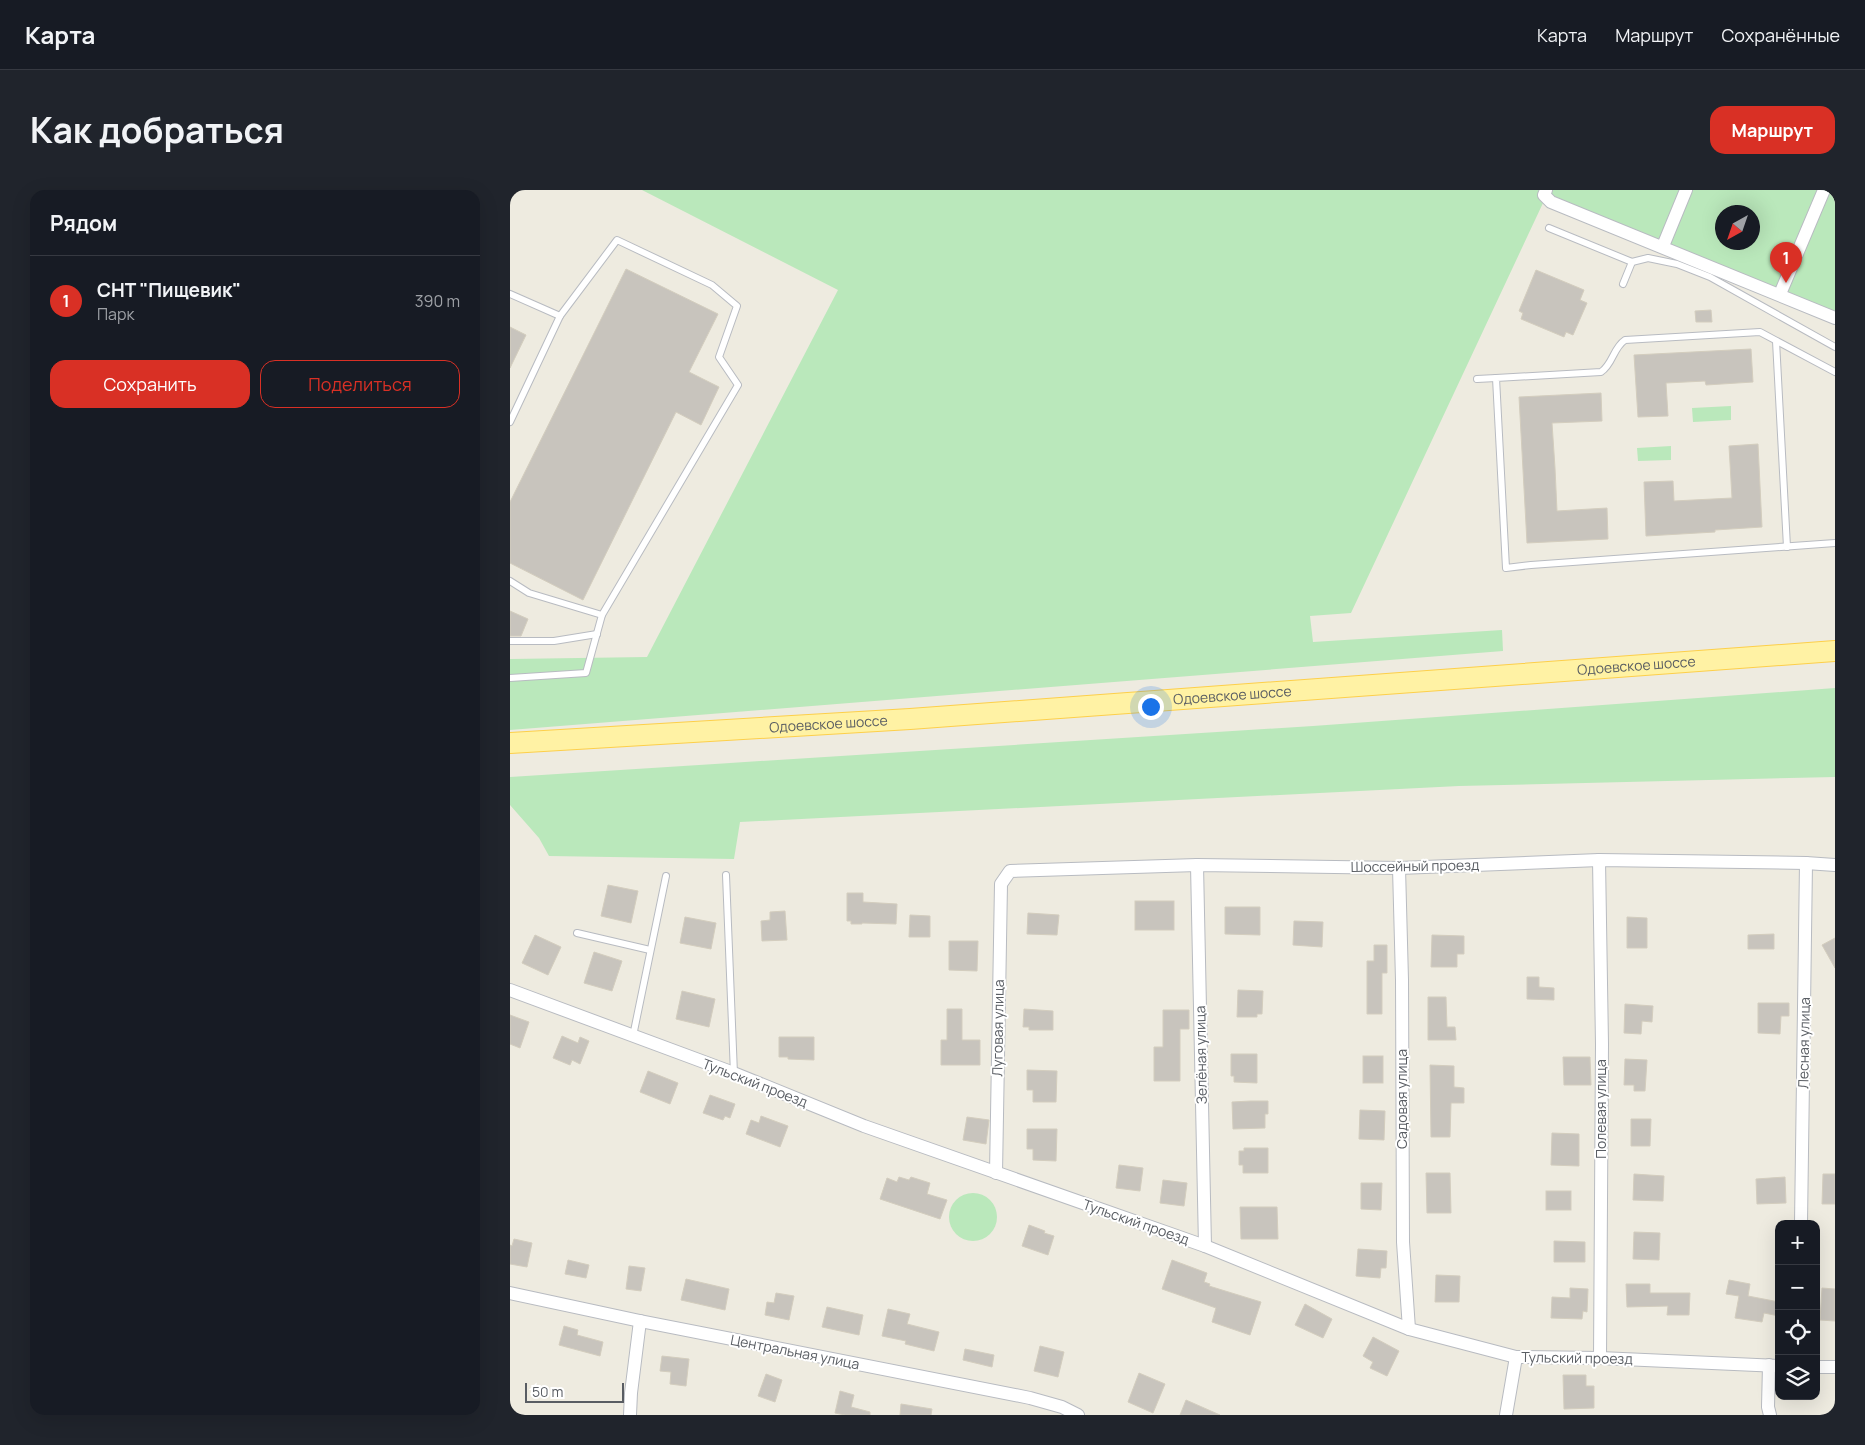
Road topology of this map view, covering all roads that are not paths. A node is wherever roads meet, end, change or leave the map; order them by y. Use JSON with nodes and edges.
{"nodes":[{"id":1,"x":1546,"y":190,"type":"edge"},
{"id":2,"x":1686,"y":190,"type":"edge"},
{"id":3,"x":1824,"y":190,"type":"edge"},
{"id":4,"x":1550,"y":228,"type":"dead end"},
{"id":5,"x":1663,"y":246,"type":"junction"},
{"id":6,"x":1632,"y":262,"type":"junction"},
{"id":7,"x":1623,"y":284,"type":"dead end"},
{"id":8,"x":510,"y":294,"type":"edge"},
{"id":9,"x":1780,"y":294,"type":"junction"},
{"id":10,"x":560,"y":316,"type":"junction"},
{"id":11,"x":1835,"y":318,"type":"edge"},
{"id":12,"x":1776,"y":341,"type":"junction"},
{"id":13,"x":1835,"y":347,"type":"edge"},
{"id":14,"x":1835,"y":372,"type":"edge"},
{"id":15,"x":1496,"y":378,"type":"junction"},
{"id":16,"x":1477,"y":379,"type":"dead end"},
{"id":17,"x":510,"y":422,"type":"edge"},
{"id":18,"x":1835,"y":543,"type":"edge"},
{"id":19,"x":1787,"y":547,"type":"junction"},
{"id":20,"x":510,"y":580,"type":"edge"},
{"id":21,"x":602,"y":615,"type":"junction"},
{"id":22,"x":597,"y":634,"type":"junction"},
{"id":23,"x":510,"y":641,"type":"edge"},
{"id":24,"x":1835,"y":651,"type":"edge"},
{"id":25,"x":510,"y":678,"type":"edge"},
{"id":26,"x":510,"y":743,"type":"edge"},
{"id":27,"x":1599,"y":860,"type":"junction"},
{"id":28,"x":1806,"y":863,"type":"junction"},
{"id":29,"x":1197,"y":865,"type":"junction"},
{"id":30,"x":1835,"y":865,"type":"edge"},
{"id":31,"x":1399,"y":868,"type":"junction"},
{"id":32,"x":666,"y":876,"type":"dead end"},
{"id":33,"x":726,"y":876,"type":"dead end"},
{"id":34,"x":1000,"y":884,"type":"joint"},
{"id":35,"x":578,"y":932,"type":"dead end"},
{"id":36,"x":650,"y":950,"type":"junction"},
{"id":37,"x":510,"y":990,"type":"edge"},
{"id":38,"x":633,"y":1036,"type":"junction"},
{"id":39,"x":734,"y":1074,"type":"junction"},
{"id":40,"x":996,"y":1172,"type":"junction"},
{"id":41,"x":1801,"y":1220,"type":"edge"},
{"id":42,"x":1205,"y":1246,"type":"junction"},
{"id":43,"x":510,"y":1293,"type":"edge"},
{"id":44,"x":640,"y":1321,"type":"junction"},
{"id":45,"x":1409,"y":1329,"type":"junction"},
{"id":46,"x":1516,"y":1357,"type":"junction"},
{"id":47,"x":1600,"y":1358,"type":"junction"},
{"id":48,"x":1774,"y":1365,"type":"edge"},
{"id":49,"x":1820,"y":1367,"type":"edge"},
{"id":50,"x":1835,"y":1367,"type":"edge"},
{"id":51,"x":630,"y":1415,"type":"edge"},
{"id":52,"x":1078,"y":1415,"type":"edge"},
{"id":53,"x":1506,"y":1415,"type":"edge"},
{"id":54,"x":1770,"y":1415,"type":"edge"}],
"edges":[{"from":1,"to":5,"type":"street"},
{"from":2,"to":5,"type":"street"},
{"from":3,"to":9,"type":"street"},
{"from":4,"to":6,"type":"lane"},
{"from":5,"to":9,"type":"street"},
{"from":6,"to":7,"type":"lane"},
{"from":6,"to":13,"type":"lane"},
{"from":8,"to":10,"type":"lane"},
{"from":9,"to":11,"type":"street"},
{"from":10,"to":17,"type":"lane"},
{"from":10,"to":21,"type":"lane"},
{"from":12,"to":14,"type":"lane"},
{"from":12,"to":15,"type":"lane"},
{"from":12,"to":19,"type":"lane"},
{"from":15,"to":16,"type":"lane"},
{"from":15,"to":19,"type":"lane"},
{"from":18,"to":19,"type":"lane"},
{"from":20,"to":21,"type":"lane"},
{"from":21,"to":22,"type":"lane"},
{"from":22,"to":23,"type":"lane"},
{"from":22,"to":25,"type":"lane"},
{"from":24,"to":26,"type":"main road","name":"Одоевское шоссе"},
{"from":27,"to":28,"type":"street","name":"Шоссейный проезд"},
{"from":27,"to":31,"type":"street","name":"Шоссейный проезд"},
{"from":27,"to":47,"type":"street","name":"Полевая улица"},
{"from":28,"to":30,"type":"street","name":"Шоссейный проезд"},
{"from":28,"to":41,"type":"street","name":"Лесная улица"},
{"from":29,"to":31,"type":"street","name":"Шоссейный проезд"},
{"from":29,"to":34,"type":"street","name":"Шоссейный проезд"},
{"from":29,"to":42,"type":"street","name":"Зелёная улица"},
{"from":31,"to":45,"type":"street","name":"Садовая улица"},
{"from":32,"to":36,"type":"lane"},
{"from":33,"to":39,"type":"lane"},
{"from":34,"to":40,"type":"street","name":"Луговая улица"},
{"from":35,"to":36,"type":"lane"},
{"from":36,"to":38,"type":"lane"},
{"from":37,"to":38,"type":"street","name":"Тульский проезд"},
{"from":38,"to":39,"type":"street","name":"Тульский проезд"},
{"from":39,"to":40,"type":"street","name":"Тульский проезд"},
{"from":40,"to":42,"type":"street","name":"Тульский проезд"},
{"from":42,"to":45,"type":"street","name":"Тульский проезд"},
{"from":43,"to":44,"type":"street","name":"Центральная улица"},
{"from":44,"to":51,"type":"street"},
{"from":44,"to":52,"type":"street","name":"Центральная улица"},
{"from":45,"to":46,"type":"street","name":"Тульский проезд"},
{"from":46,"to":47,"type":"street","name":"Тульский проезд"},
{"from":46,"to":53,"type":"street"},
{"from":47,"to":48,"type":"street","name":"Тульский проезд"},
{"from":48,"to":54,"type":"street"},
{"from":49,"to":50,"type":"street"}]}
